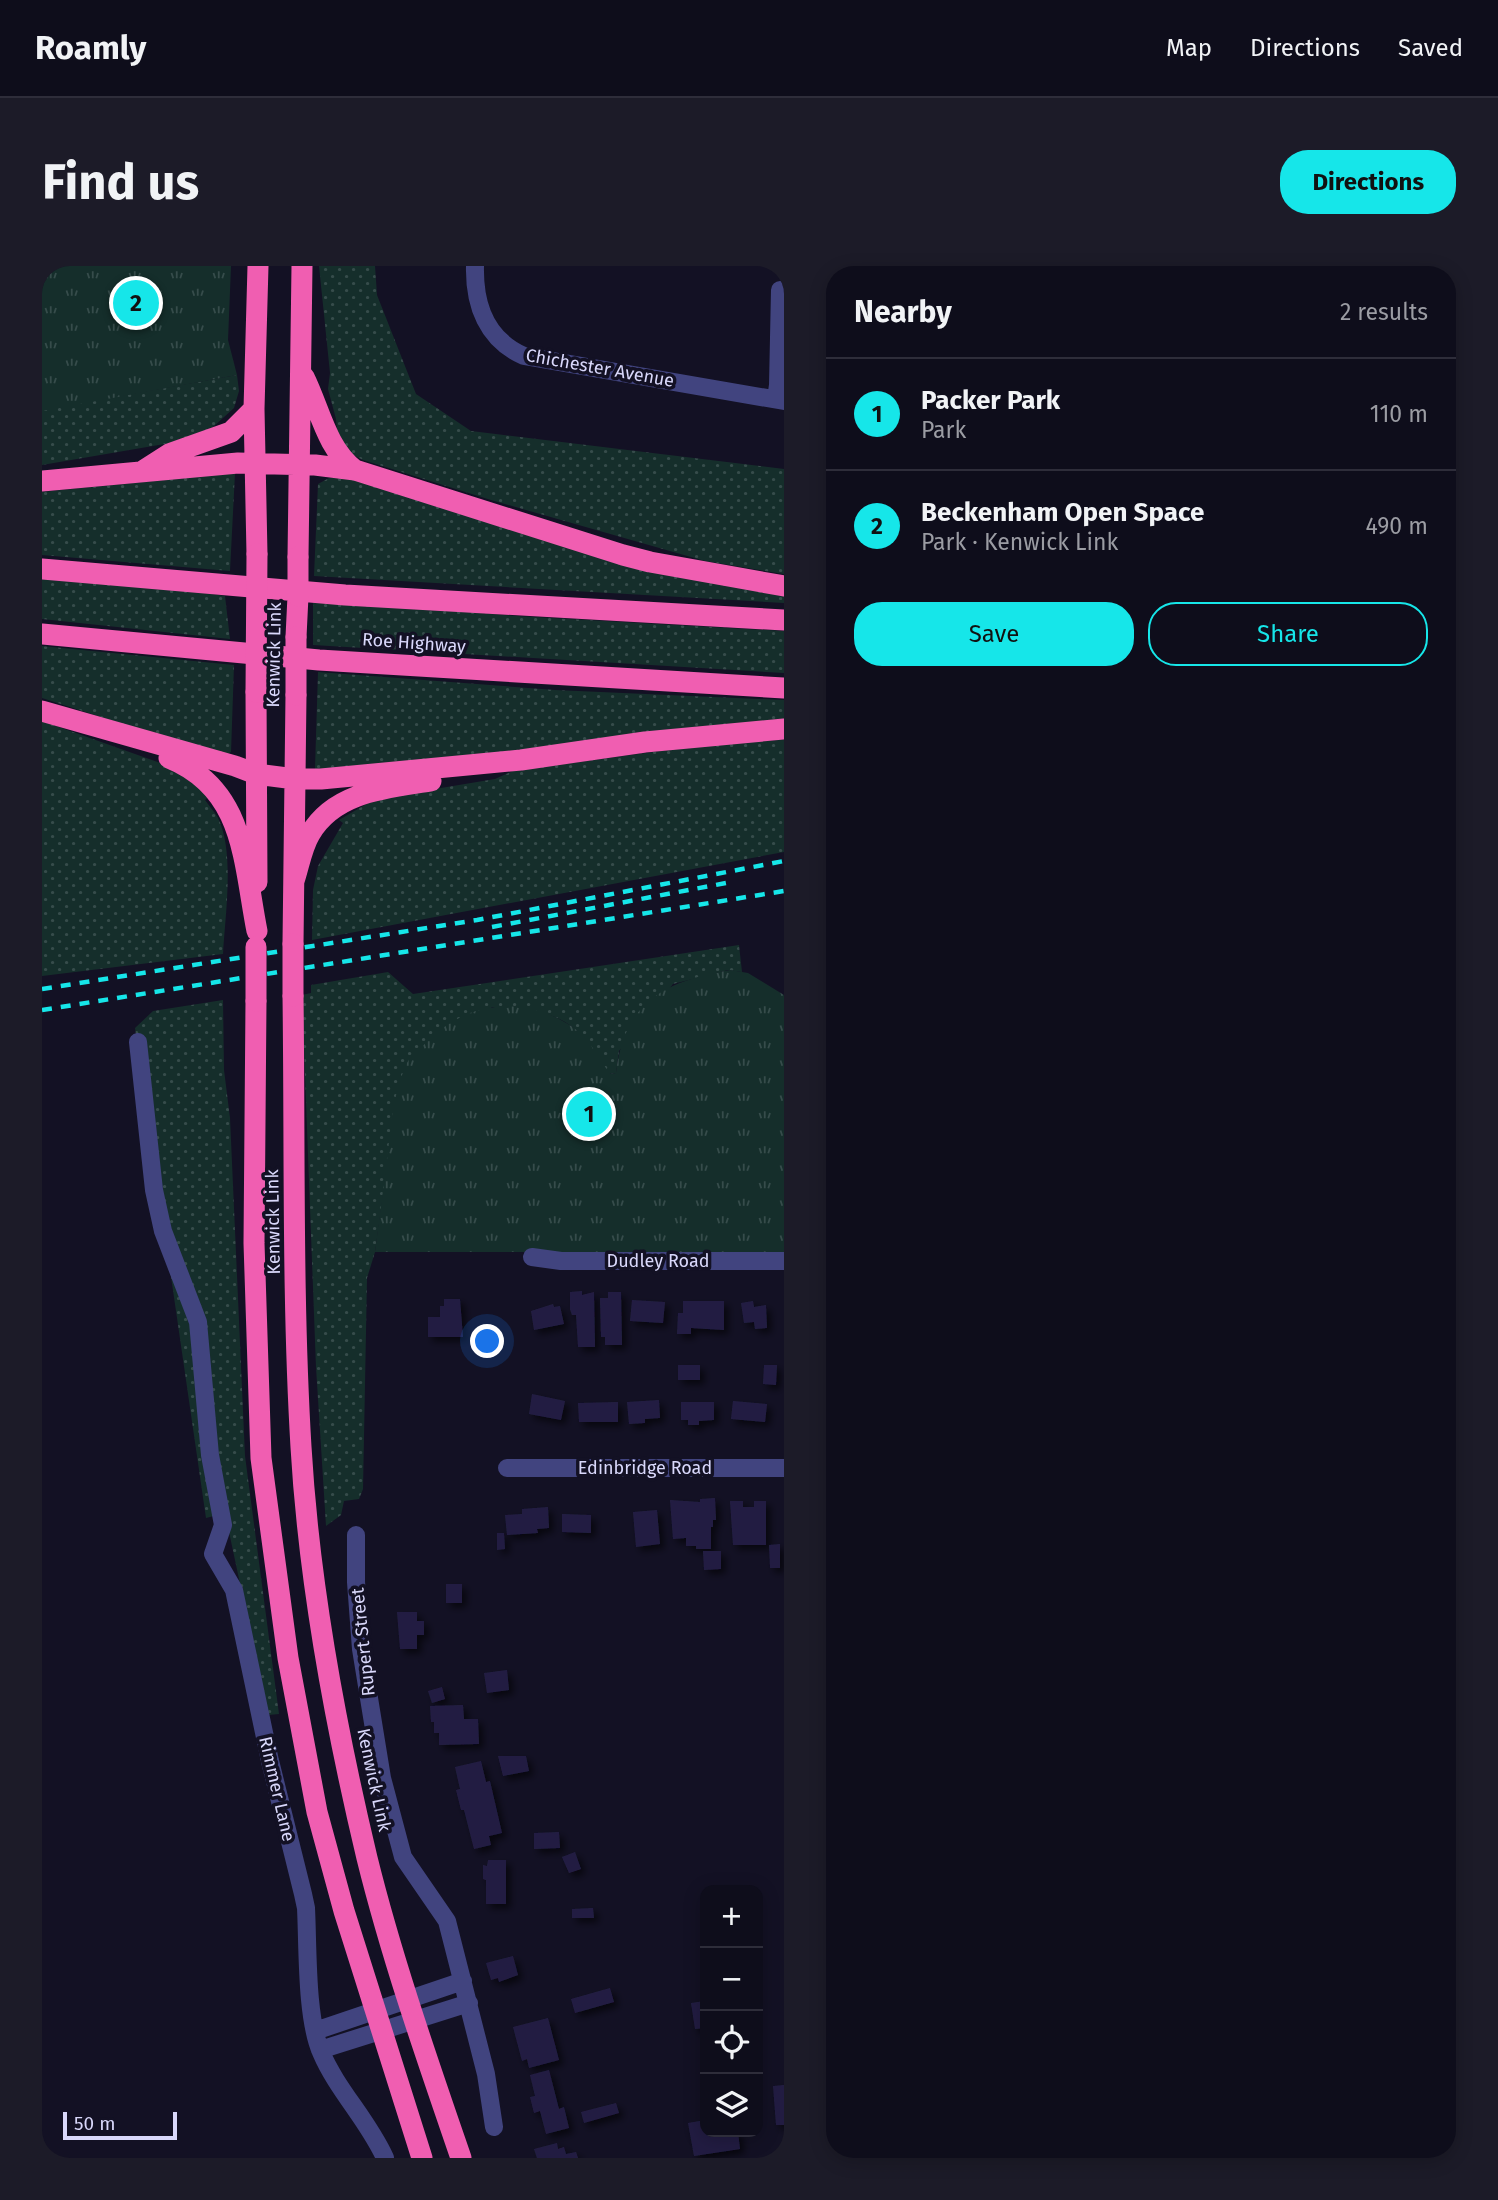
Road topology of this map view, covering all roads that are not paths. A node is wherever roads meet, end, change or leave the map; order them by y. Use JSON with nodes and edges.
{"nodes":[{"id":1,"x":258,"y":266,"type":"edge"},
{"id":2,"x":302,"y":266,"type":"edge"},
{"id":3,"x":475,"y":266,"type":"edge"},
{"id":4,"x":780,"y":290,"type":"dead end"},
{"id":5,"x":301,"y":372,"type":"junction"},
{"id":6,"x":780,"y":400,"type":"edge"},
{"id":7,"x":254,"y":409,"type":"junction"},
{"id":8,"x":256,"y":463,"type":"junction"},
{"id":9,"x":300,"y":464,"type":"junction"},
{"id":10,"x":355,"y":470,"type":"junction"},
{"id":11,"x":140,"y":472,"type":"junction"},
{"id":12,"x":42,"y":481,"type":"edge"},
{"id":13,"x":42,"y":569,"type":"edge"},
{"id":14,"x":784,"y":586,"type":"edge"},
{"id":15,"x":784,"y":620,"type":"edge"},
{"id":16,"x":42,"y":634,"type":"edge"},
{"id":17,"x":784,"y":688,"type":"edge"},
{"id":18,"x":42,"y":711,"type":"edge"},
{"id":19,"x":79,"y":723,"type":"junction"},
{"id":20,"x":784,"y":729,"type":"edge"},
{"id":21,"x":522,"y":760,"type":"junction"},
{"id":22,"x":256,"y":774,"type":"junction"},
{"id":23,"x":295,"y":779,"type":"junction"},
{"id":24,"x":294,"y":881,"type":"junction"},
{"id":25,"x":257,"y":939,"type":"junction"},
{"id":26,"x":138,"y":1042,"type":"dead end"},
{"id":27,"x":532,"y":1257,"type":"dead end"},
{"id":28,"x":784,"y":1261,"type":"edge"},
{"id":29,"x":507,"y":1468,"type":"dead end"},
{"id":30,"x":784,"y":1468,"type":"edge"},
{"id":31,"x":356,"y":1535,"type":"dead end"},
{"id":32,"x":463,"y":1981,"type":"junction"},
{"id":33,"x":469,"y":2003,"type":"junction"},
{"id":34,"x":412,"y":2011,"type":"junction"},
{"id":35,"x":378,"y":2022,"type":"junction"},
{"id":36,"x":315,"y":2031,"type":"junction"},
{"id":37,"x":320,"y":2050,"type":"junction"},
{"id":38,"x":494,"y":2127,"type":"dead end"},
{"id":39,"x":385,"y":2158,"type":"edge"},
{"id":40,"x":422,"y":2158,"type":"edge"},
{"id":41,"x":461,"y":2158,"type":"edge"}],
"edges":[{"from":1,"to":7,"type":"highway","name":"Kenwick Link"},
{"from":2,"to":5,"type":"highway","name":"Kenwick Link"},
{"from":3,"to":6,"type":"street","name":"Chichester Avenue"},
{"from":4,"to":6,"type":"street"},
{"from":5,"to":9,"type":"highway","name":"Kenwick Link"},
{"from":5,"to":10,"type":"highway"},
{"from":7,"to":8,"type":"highway","name":"Kenwick Link"},
{"from":7,"to":11,"type":"highway"},
{"from":8,"to":9,"type":"highway"},
{"from":8,"to":11,"type":"highway"},
{"from":8,"to":22,"type":"highway","name":"Kenwick Link","bridge":true},
{"from":9,"to":10,"type":"highway"},
{"from":9,"to":23,"type":"highway","name":"Kenwick Link","bridge":true},
{"from":10,"to":14,"type":"highway"},
{"from":11,"to":12,"type":"highway"},
{"from":13,"to":15,"type":"highway"},
{"from":16,"to":17,"type":"highway","name":"Roe Highway"},
{"from":18,"to":19,"type":"highway"},
{"from":19,"to":22,"type":"highway"},
{"from":19,"to":25,"type":"highway"},
{"from":20,"to":21,"type":"highway"},
{"from":21,"to":23,"type":"highway"},
{"from":21,"to":24,"type":"highway"},
{"from":22,"to":23,"type":"highway"},
{"from":22,"to":25,"type":"highway","name":"Kenwick Link"},
{"from":23,"to":24,"type":"highway","name":"Kenwick Link"},
{"from":24,"to":34,"type":"highway","name":"Kenwick Link","bridge":true},
{"from":25,"to":35,"type":"highway","name":"Kenwick Link","bridge":true},
{"from":26,"to":36,"type":"street","name":"Rimmer Lane"},
{"from":27,"to":28,"type":"street","name":"Dudley Road"},
{"from":29,"to":30,"type":"street","name":"Edinbridge Road"},
{"from":31,"to":32,"type":"street","name":"Rupert Street"},
{"from":32,"to":33,"type":"street","name":"Rupert Street"},
{"from":32,"to":34,"type":"street"},
{"from":33,"to":34,"type":"street"},
{"from":33,"to":38,"type":"street","name":"Rupert Street"},
{"from":34,"to":35,"type":"street"},
{"from":34,"to":41,"type":"highway","name":"Kenwick Link"},
{"from":35,"to":36,"type":"street"},
{"from":35,"to":37,"type":"street"},
{"from":35,"to":40,"type":"highway","name":"Kenwick Link"},
{"from":36,"to":37,"type":"street","name":"Rimmer Lane"},
{"from":37,"to":39,"type":"street","name":"Rimmer Lane"}]}
